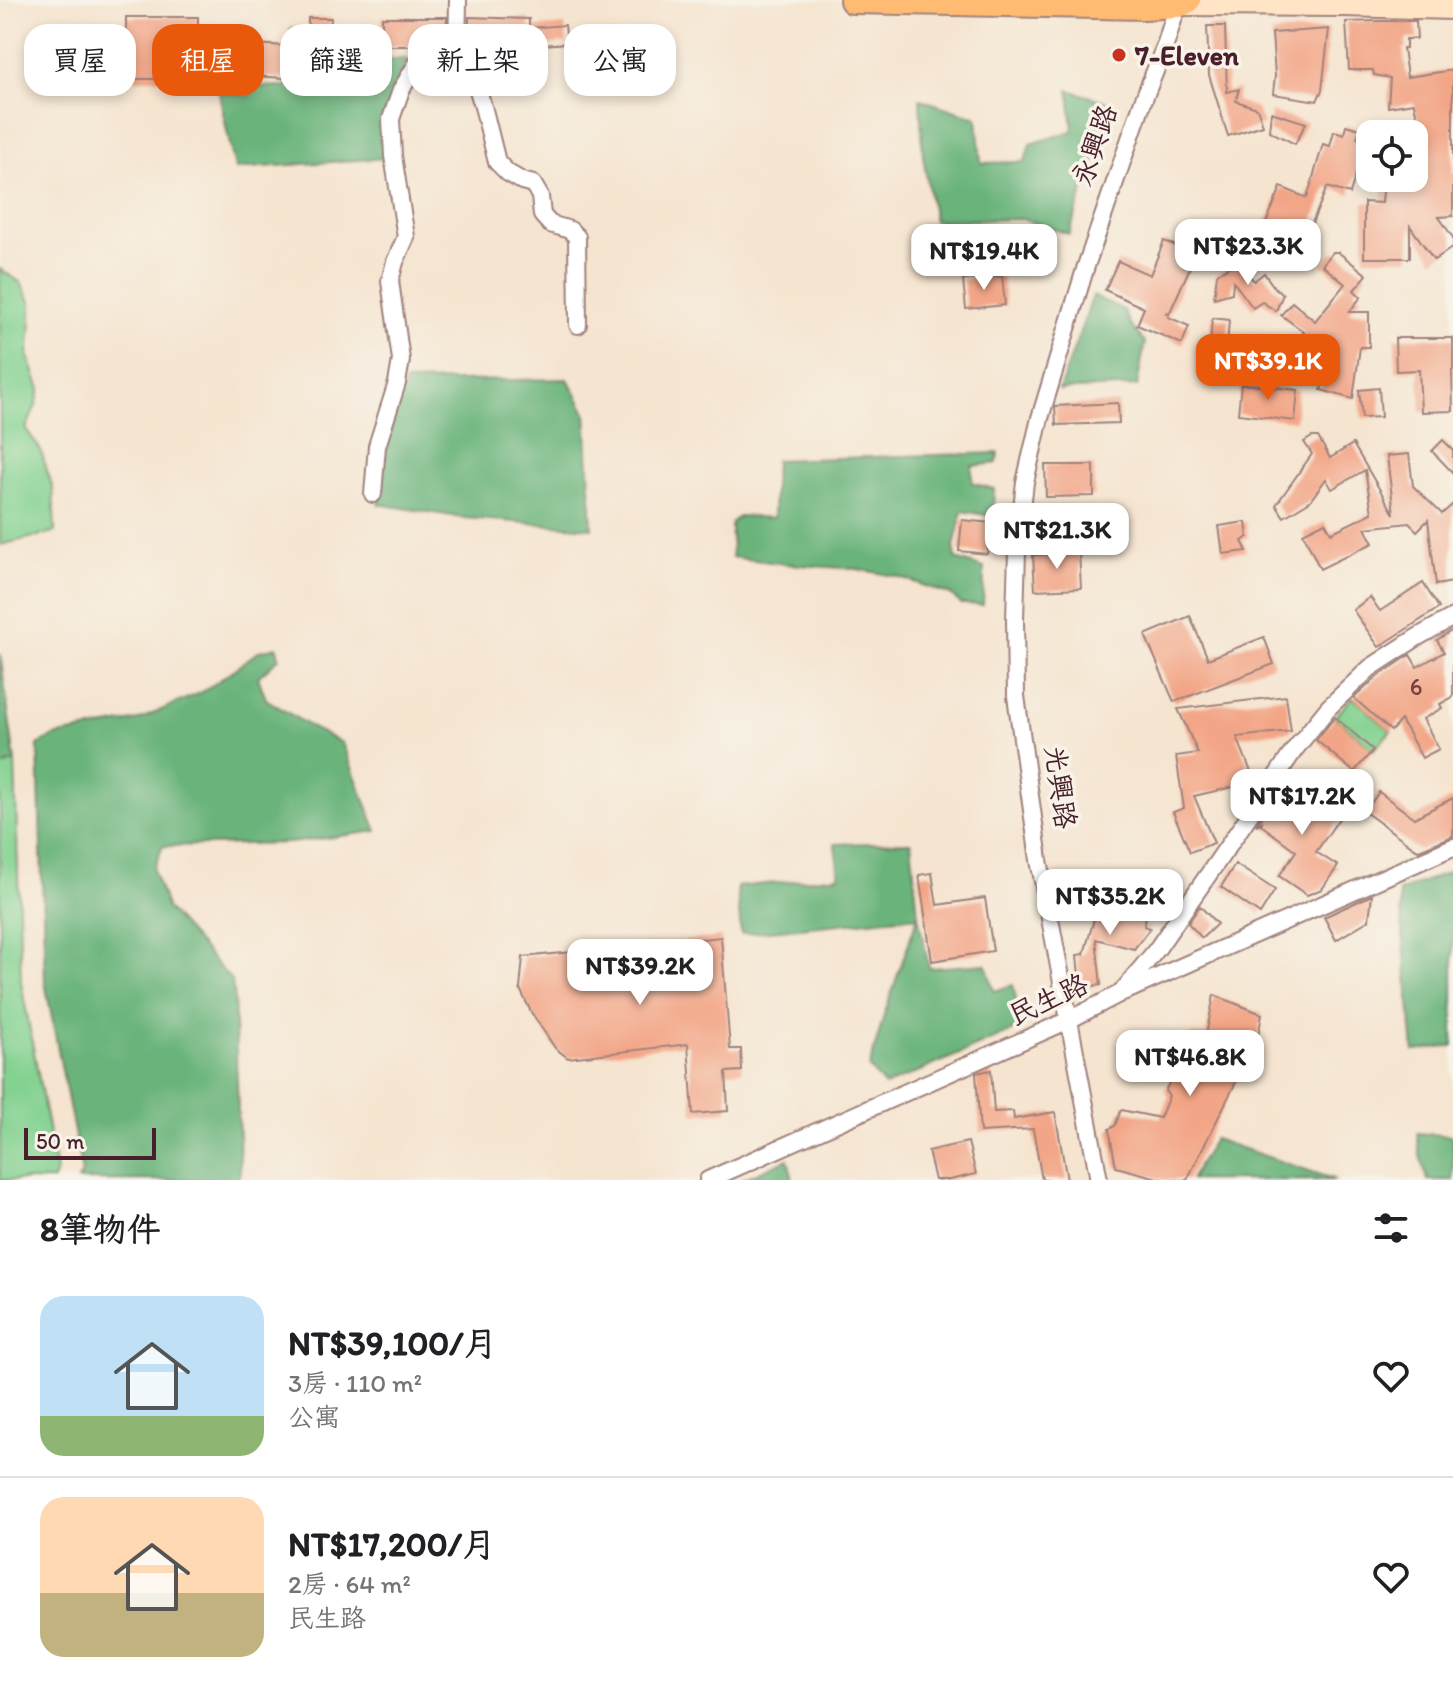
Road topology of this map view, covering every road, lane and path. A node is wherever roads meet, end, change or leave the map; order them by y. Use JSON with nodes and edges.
{"nodes":[{"id":1,"x":458,"y":0,"type":"edge"},
{"id":2,"x":853,"y":0,"type":"edge"},
{"id":3,"x":1183,"y":2,"type":"edge"},
{"id":4,"x":1304,"y":2,"type":"edge"},
{"id":5,"x":1453,"y":8,"type":"edge"},
{"id":6,"x":458,"y":24,"type":"edge"},
{"id":7,"x":408,"y":78,"type":"edge"},
{"id":8,"x":480,"y":96,"type":"edge"},
{"id":9,"x":578,"y":325,"type":"dead end"},
{"id":10,"x":1045,"y":400,"type":"joint"},
{"id":11,"x":373,"y":494,"type":"dead end"},
{"id":12,"x":1453,"y":617,"type":"edge"},
{"id":13,"x":1453,"y":847,"type":"edge"},
{"id":14,"x":1121,"y":993,"type":"junction"},
{"id":15,"x":1069,"y":1020,"type":"junction"},
{"id":16,"x":708,"y":1180,"type":"edge"},
{"id":17,"x":1099,"y":1180,"type":"edge"}],
"edges":[{"from":1,"to":6,"type":"street"},
{"from":2,"to":3,"type":"main road"},
{"from":3,"to":4,"type":"street"},
{"from":3,"to":10,"type":"street","name":"永興路"},
{"from":4,"to":5,"type":"street"},
{"from":7,"to":11,"type":"street"},
{"from":8,"to":9,"type":"street"},
{"from":10,"to":15,"type":"street","name":"光興路"},
{"from":12,"to":14,"type":"street","name":"民生路"},
{"from":13,"to":14,"type":"street"},
{"from":14,"to":15,"type":"street","name":"民生路"},
{"from":15,"to":16,"type":"street","name":"民生路"},
{"from":15,"to":17,"type":"street","name":"光興路"}]}
